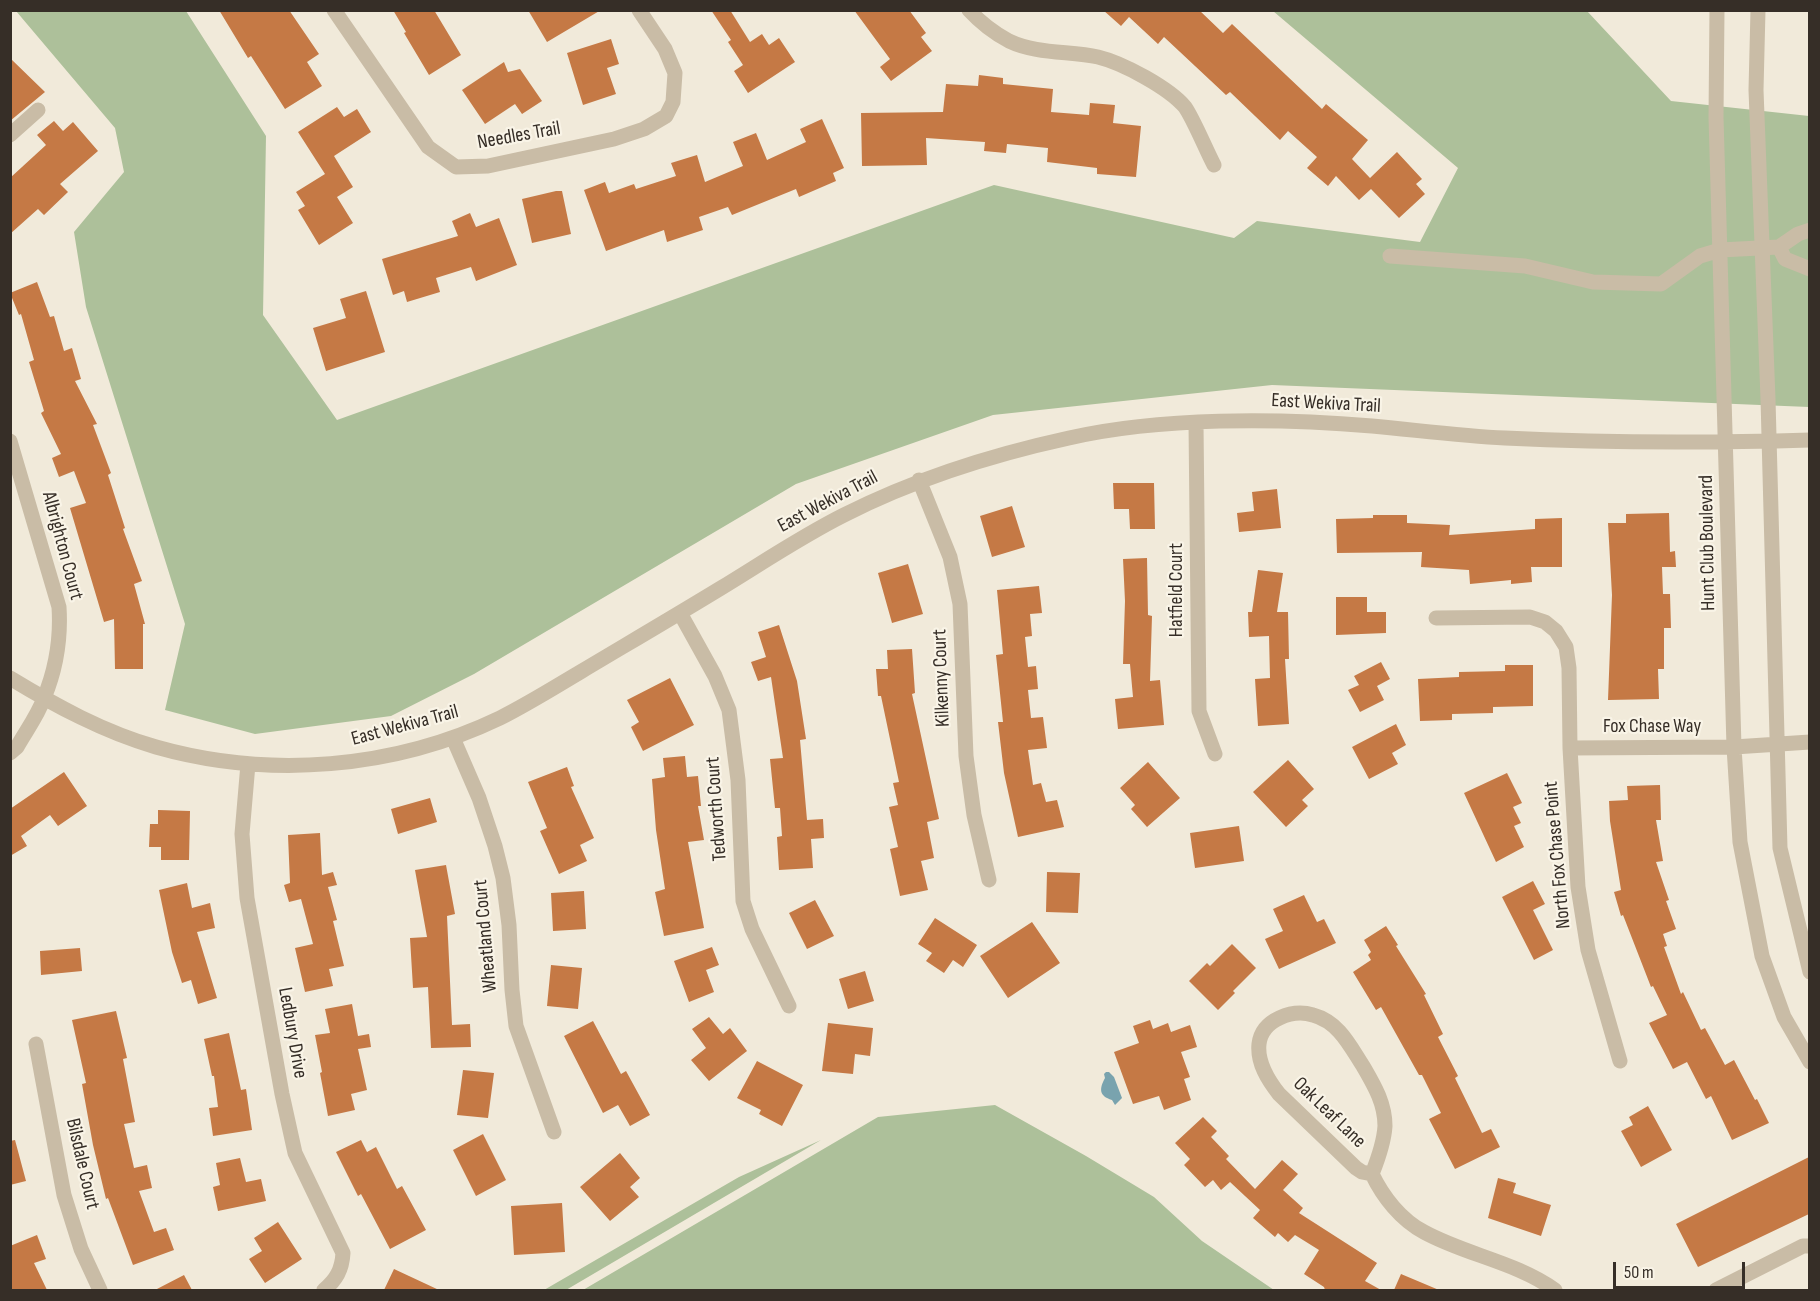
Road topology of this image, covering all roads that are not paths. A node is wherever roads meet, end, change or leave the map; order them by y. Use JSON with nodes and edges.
{"nodes":[{"id":1,"x":334,"y":10,"type":"edge"},
{"id":2,"x":639,"y":10,"type":"edge"},
{"id":3,"x":969,"y":10,"type":"edge"},
{"id":4,"x":1717,"y":10,"type":"edge"},
{"id":5,"x":1758,"y":10,"type":"edge"},
{"id":6,"x":38,"y":110,"type":"dead end"},
{"id":7,"x":10,"y":135,"type":"edge"},
{"id":8,"x":1214,"y":165,"type":"dead end"},
{"id":9,"x":1809,"y":230,"type":"edge"},
{"id":10,"x":1763,"y":248,"type":"junction"},
{"id":11,"x":1779,"y":248,"type":"junction"},
{"id":12,"x":1720,"y":250,"type":"junction"},
{"id":13,"x":1390,"y":256,"type":"dead end"},
{"id":14,"x":1809,"y":269,"type":"edge"},
{"id":15,"x":1196,"y":423,"type":"junction"},
{"id":16,"x":1809,"y":440,"type":"edge"},
{"id":17,"x":10,"y":441,"type":"edge"},
{"id":18,"x":1769,"y":441,"type":"junction"},
{"id":19,"x":1726,"y":443,"type":"junction"},
{"id":20,"x":919,"y":480,"type":"junction"},
{"id":21,"x":680,"y":613,"type":"junction"},
{"id":22,"x":1436,"y":618,"type":"dead end"},
{"id":23,"x":10,"y":678,"type":"edge"},
{"id":24,"x":44,"y":699,"type":"junction"},
{"id":25,"x":453,"y":738,"type":"junction"},
{"id":26,"x":1809,"y":742,"type":"edge"},
{"id":27,"x":1777,"y":744,"type":"junction"},
{"id":28,"x":1734,"y":747,"type":"junction"},
{"id":29,"x":1570,"y":748,"type":"junction"},
{"id":30,"x":10,"y":753,"type":"edge"},
{"id":31,"x":1215,"y":754,"type":"dead end"},
{"id":32,"x":248,"y":764,"type":"junction"},
{"id":33,"x":989,"y":880,"type":"dead end"},
{"id":34,"x":1809,"y":972,"type":"edge"},
{"id":35,"x":789,"y":1006,"type":"dead end"},
{"id":36,"x":36,"y":1044,"type":"dead end"},
{"id":37,"x":1620,"y":1062,"type":"dead end"},
{"id":38,"x":1809,"y":1062,"type":"edge"},
{"id":39,"x":554,"y":1132,"type":"dead end"},
{"id":40,"x":1372,"y":1174,"type":"junction"},
{"id":41,"x":1809,"y":1246,"type":"edge"},
{"id":42,"x":100,"y":1290,"type":"edge"},
{"id":43,"x":324,"y":1290,"type":"edge"},
{"id":44,"x":1555,"y":1290,"type":"edge"},
{"id":45,"x":1716,"y":1290,"type":"edge"}],
"edges":[{"from":1,"to":2,"type":"street","name":"Needles Trail"},
{"from":3,"to":8,"type":"street"},
{"from":4,"to":12,"type":"street","name":"Hunt Club Boulevard"},
{"from":5,"to":10,"type":"street"},
{"from":6,"to":7,"type":"street"},
{"from":9,"to":11,"type":"street"},
{"from":10,"to":11,"type":"street"},
{"from":10,"to":12,"type":"street"},
{"from":10,"to":18,"type":"street"},
{"from":11,"to":14,"type":"street"},
{"from":12,"to":13,"type":"street"},
{"from":12,"to":19,"type":"street","name":"Hunt Club Boulevard"},
{"from":15,"to":19,"type":"street","name":"East Wekiva Trail"},
{"from":15,"to":20,"type":"street","name":"East Wekiva Trail"},
{"from":15,"to":31,"type":"street","name":"Hatfield Court"},
{"from":16,"to":18,"type":"street","name":"East Wekiva Trail"},
{"from":17,"to":24,"type":"street","name":"Albrighton Court"},
{"from":18,"to":19,"type":"street","name":"East Wekiva Trail"},
{"from":18,"to":27,"type":"street"},
{"from":19,"to":28,"type":"street","name":"Hunt Club Boulevard"},
{"from":20,"to":21,"type":"street","name":"East Wekiva Trail"},
{"from":20,"to":33,"type":"street","name":"Kilkenny Court"},
{"from":21,"to":25,"type":"street","name":"East Wekiva Trail"},
{"from":21,"to":35,"type":"street","name":"Tedworth Court"},
{"from":22,"to":29,"type":"street","name":"North Fox Chase Point"},
{"from":23,"to":24,"type":"street","name":"East Wekiva Trail"},
{"from":24,"to":30,"type":"street","name":"Albrighton Court"},
{"from":24,"to":32,"type":"street","name":"East Wekiva Trail"},
{"from":25,"to":32,"type":"street","name":"East Wekiva Trail"},
{"from":25,"to":39,"type":"street","name":"Wheatland Court"},
{"from":26,"to":27,"type":"street","name":"Fox Chase Way"},
{"from":27,"to":28,"type":"street","name":"Fox Chase Way"},
{"from":27,"to":34,"type":"street"},
{"from":28,"to":29,"type":"street","name":"Fox Chase Way"},
{"from":28,"to":38,"type":"street","name":"Hunt Club Boulevard"},
{"from":29,"to":37,"type":"street","name":"North Fox Chase Point"},
{"from":32,"to":43,"type":"street","name":"Ledbury Drive"},
{"from":36,"to":42,"type":"street","name":"Bilsdale Court"},
{"from":40,"to":40,"type":"street","name":"Oak Leaf Lane"},
{"from":40,"to":44,"type":"street","name":"Oak Leaf Lane"},
{"from":41,"to":45,"type":"street"}]}
